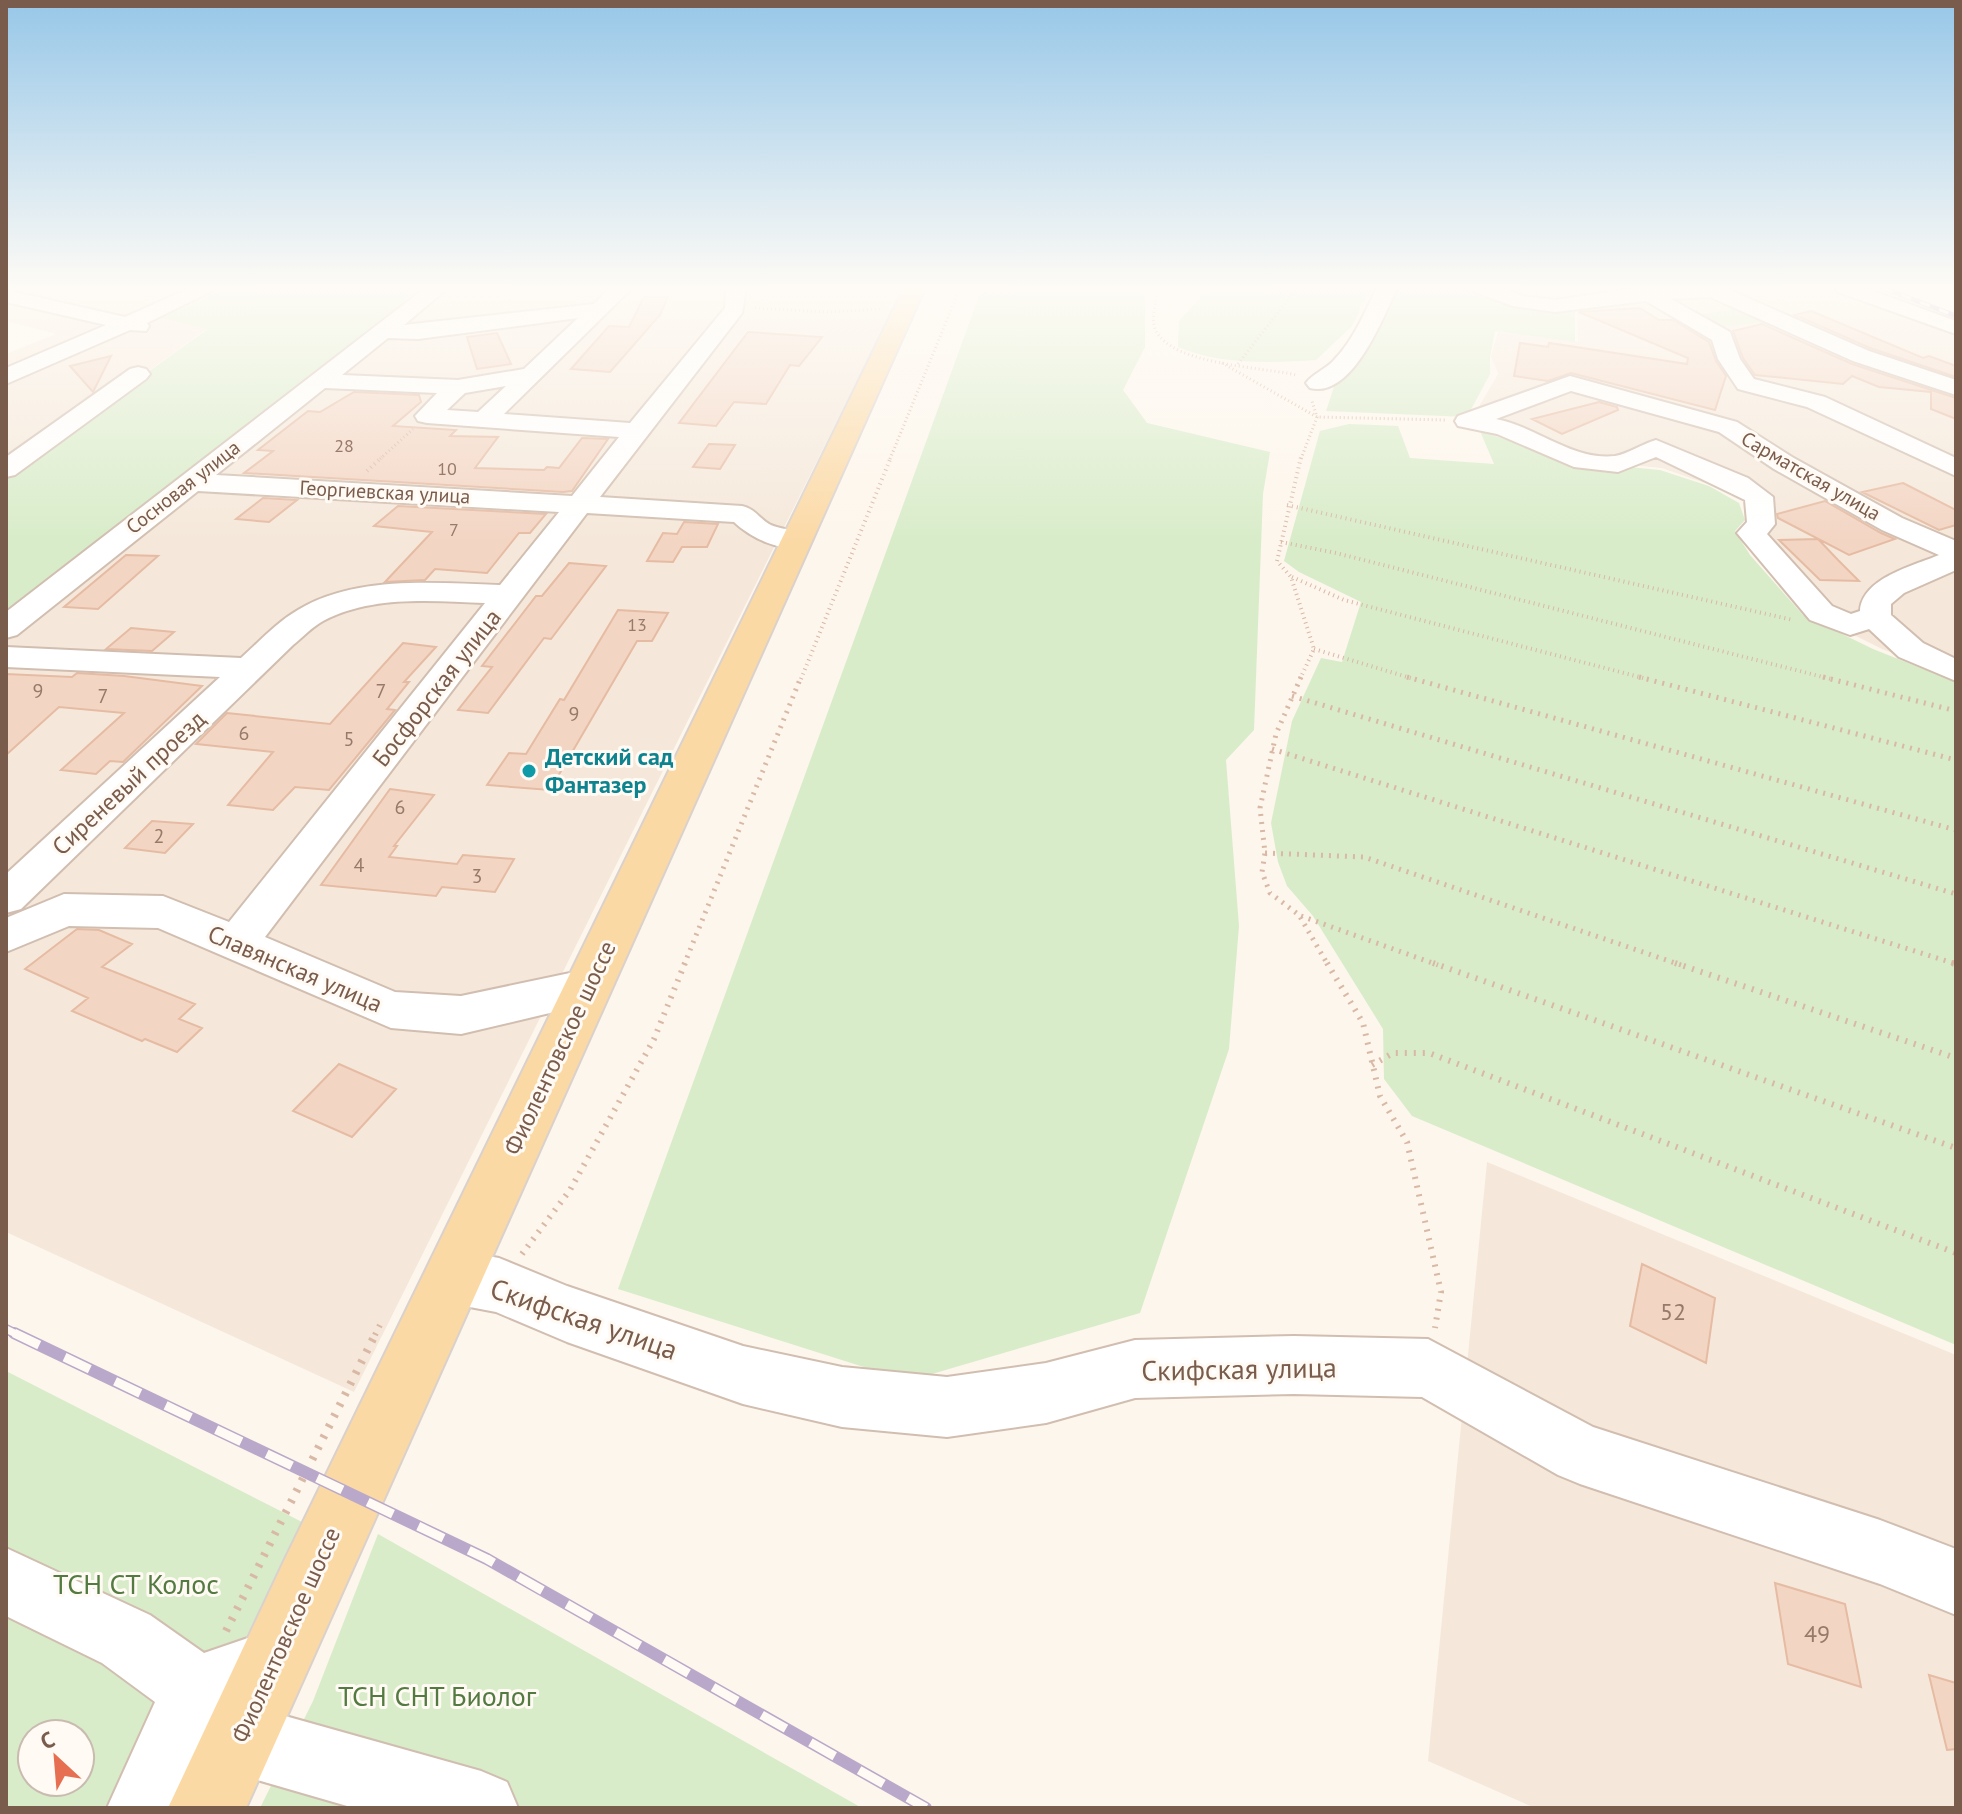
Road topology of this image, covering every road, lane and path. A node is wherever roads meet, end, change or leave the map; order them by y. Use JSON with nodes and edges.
{"nodes":[{"id":1,"x":328,"y":373,"type":"edge"},
{"id":2,"x":533,"y":373,"type":"edge"},
{"id":3,"x":680,"y":373,"type":"edge"},
{"id":4,"x":875,"y":373,"type":"edge"},
{"id":5,"x":926,"y":373,"type":"edge"},
{"id":6,"x":1239,"y":373,"type":"edge"},
{"id":7,"x":1290,"y":373,"type":"edge"},
{"id":8,"x":1336,"y":373,"type":"edge"},
{"id":9,"x":1738,"y":373,"type":"edge"},
{"id":10,"x":1910,"y":373,"type":"edge"},
{"id":11,"x":531,"y":375,"type":"junction"},
{"id":12,"x":94,"y":379,"type":"dead end"},
{"id":13,"x":317,"y":381,"type":"junction"},
{"id":14,"x":1318,"y":383,"type":"joint"},
{"id":15,"x":50,"y":384,"type":"dead end"},
{"id":16,"x":1746,"y":384,"type":"junction"},
{"id":17,"x":458,"y":387,"type":"junction"},
{"id":18,"x":6,"y":388,"type":"edge"},
{"id":19,"x":1956,"y":388,"type":"edge"},
{"id":20,"x":427,"y":416,"type":"junction"},
{"id":21,"x":1317,"y":417,"type":"junction"},
{"id":22,"x":484,"y":420,"type":"junction"},
{"id":23,"x":1467,"y":421,"type":"junction"},
{"id":24,"x":1728,"y":427,"type":"junction"},
{"id":25,"x":637,"y":431,"type":"junction"},
{"id":26,"x":1656,"y":448,"type":"junction"},
{"id":27,"x":1956,"y":468,"type":"edge"},
{"id":28,"x":6,"y":469,"type":"edge"},
{"id":29,"x":190,"y":482,"type":"junction"},
{"id":30,"x":346,"y":490,"type":"junction"},
{"id":31,"x":581,"y":503,"type":"junction"},
{"id":32,"x":1287,"y":505,"type":"junction"},
{"id":33,"x":796,"y":541,"type":"junction"},
{"id":34,"x":1281,"y":542,"type":"junction"},
{"id":35,"x":1956,"y":552,"type":"edge"},
{"id":36,"x":1956,"y":559,"type":"edge"},
{"id":37,"x":1291,"y":577,"type":"junction"},
{"id":38,"x":510,"y":595,"type":"junction"},
{"id":39,"x":1862,"y":620,"type":"junction"},
{"id":40,"x":6,"y":628,"type":"edge"},
{"id":41,"x":1314,"y":649,"type":"junction"},
{"id":42,"x":6,"y":657,"type":"edge"},
{"id":43,"x":252,"y":669,"type":"junction"},
{"id":44,"x":1956,"y":671,"type":"edge"},
{"id":45,"x":1292,"y":696,"type":"junction"},
{"id":46,"x":1956,"y":711,"type":"edge"},
{"id":47,"x":1272,"y":749,"type":"junction"},
{"id":48,"x":1956,"y":760,"type":"edge"},
{"id":49,"x":1956,"y":830,"type":"edge"},
{"id":50,"x":1265,"y":853,"type":"junction"},
{"id":51,"x":1956,"y":894,"type":"edge"},
{"id":52,"x":6,"y":898,"type":"edge"},
{"id":53,"x":1299,"y":915,"type":"junction"},
{"id":54,"x":6,"y":936,"type":"edge"},
{"id":55,"x":236,"y":944,"type":"junction"},
{"id":56,"x":1956,"y":964,"type":"edge"},
{"id":57,"x":589,"y":987,"type":"junction"},
{"id":58,"x":1956,"y":1058,"type":"edge"},
{"id":59,"x":1372,"y":1065,"type":"junction"},
{"id":60,"x":1956,"y":1148,"type":"edge"},
{"id":61,"x":1956,"y":1253,"type":"edge"},
{"id":62,"x":476,"y":1281,"type":"junction"},
{"id":63,"x":1428,"y":1368,"type":"junction"},
{"id":64,"x":6,"y":1581,"type":"edge"},
{"id":65,"x":1956,"y":1582,"type":"edge"},
{"id":66,"x":218,"y":1714,"type":"junction"},
{"id":67,"x":144,"y":1808,"type":"edge"},
{"id":68,"x":207,"y":1808,"type":"edge"},
{"id":69,"x":481,"y":1808,"type":"edge"}],
"edges":[{"from":1,"to":13,"type":"street","name":"Сосновая улица"},
{"from":2,"to":11,"type":"street"},
{"from":3,"to":25,"type":"street","name":"Босфорская улица"},
{"from":4,"to":33,"type":"main road","name":"Фиолентовское шоссе"},
{"from":5,"to":62,"type":"path"},
{"from":6,"to":21,"type":"path"},
{"from":7,"to":14,"type":"path"},
{"from":8,"to":14,"type":"street"},
{"from":9,"to":16,"type":"street"},
{"from":10,"to":19,"type":"street"},
{"from":11,"to":17,"type":"street"},
{"from":11,"to":22,"type":"street"},
{"from":12,"to":28,"type":"street"},
{"from":13,"to":17,"type":"street"},
{"from":13,"to":29,"type":"street","name":"Сосновая улица"},
{"from":15,"to":18,"type":"street"},
{"from":16,"to":24,"type":"street"},
{"from":16,"to":27,"type":"street"},
{"from":17,"to":20,"type":"street"},
{"from":20,"to":22,"type":"street"},
{"from":20,"to":30,"type":"path"},
{"from":21,"to":23,"type":"path"},
{"from":21,"to":32,"type":"path"},
{"from":22,"to":25,"type":"street"},
{"from":23,"to":24,"type":"street","name":"Сарматская улица"},
{"from":23,"to":26,"type":"street"},
{"from":24,"to":26,"type":"street"},
{"from":24,"to":35,"type":"street","name":"Сарматская улица"},
{"from":25,"to":31,"type":"street","name":"Босфорская улица"},
{"from":26,"to":39,"type":"street"},
{"from":29,"to":30,"type":"street","name":"Георгиевская улица"},
{"from":29,"to":40,"type":"street","name":"Сосновая улица"},
{"from":30,"to":31,"type":"street","name":"Георгиевская улица"},
{"from":31,"to":33,"type":"street","name":"Георгиевская улица"},
{"from":31,"to":38,"type":"street","name":"Босфорская улица"},
{"from":32,"to":34,"type":"path"},
{"from":32,"to":39,"type":"path"},
{"from":33,"to":57,"type":"main road","name":"Фиолентовское шоссе"},
{"from":34,"to":37,"type":"path"},
{"from":34,"to":46,"type":"path"},
{"from":36,"to":39,"type":"street"},
{"from":37,"to":41,"type":"path"},
{"from":37,"to":48,"type":"path"},
{"from":38,"to":43,"type":"street","name":"Сиреневый проезд"},
{"from":38,"to":55,"type":"street","name":"Босфорская улица"},
{"from":39,"to":44,"type":"street"},
{"from":41,"to":45,"type":"path"},
{"from":41,"to":49,"type":"path"},
{"from":42,"to":43,"type":"street"},
{"from":43,"to":52,"type":"street","name":"Сиреневый проезд"},
{"from":45,"to":47,"type":"path"},
{"from":45,"to":51,"type":"path"},
{"from":47,"to":50,"type":"path"},
{"from":47,"to":56,"type":"path"},
{"from":50,"to":53,"type":"path"},
{"from":50,"to":58,"type":"path"},
{"from":53,"to":59,"type":"path"},
{"from":53,"to":60,"type":"path"},
{"from":54,"to":55,"type":"street","name":"Славянская улица"},
{"from":55,"to":57,"type":"street","name":"Славянская улица"},
{"from":57,"to":62,"type":"main road","name":"Фиолентовское шоссе"},
{"from":59,"to":61,"type":"path"},
{"from":59,"to":63,"type":"path"},
{"from":62,"to":63,"type":"street","name":"Скифская улица"},
{"from":62,"to":66,"type":"main road","name":"Фиолентовское шоссе"},
{"from":63,"to":65,"type":"street","name":"Скифская улица"},
{"from":64,"to":66,"type":"street"},
{"from":66,"to":67,"type":"street"},
{"from":66,"to":68,"type":"main road","name":"Фиолентовское шоссе"},
{"from":66,"to":69,"type":"street"}]}
